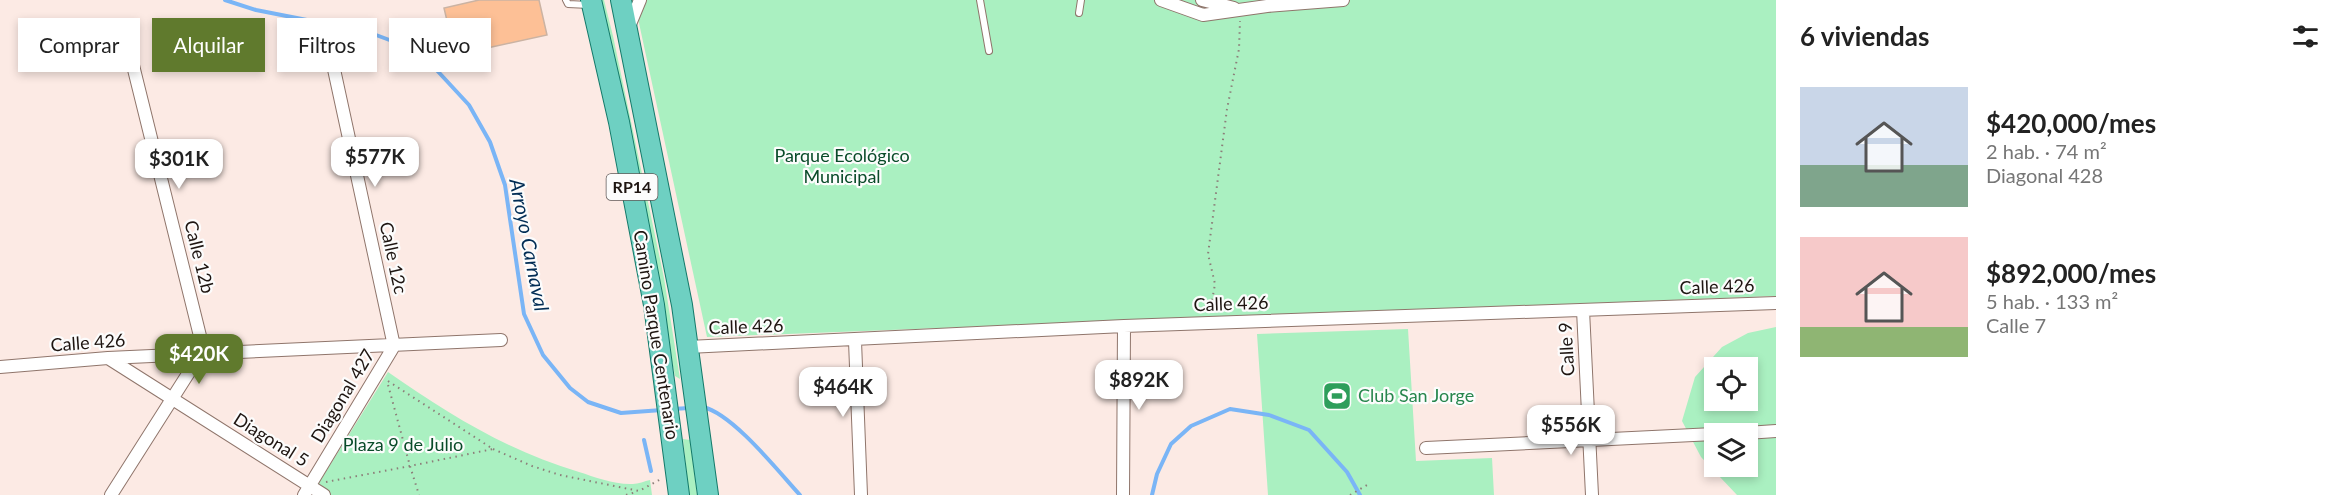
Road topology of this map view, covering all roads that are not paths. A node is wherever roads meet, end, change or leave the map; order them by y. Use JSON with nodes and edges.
{"nodes":[{"id":1,"x":566,"y":0,"type":"edge"},
{"id":2,"x":621,"y":0,"type":"edge"},
{"id":3,"x":640,"y":0,"type":"edge"},
{"id":4,"x":980,"y":0,"type":"edge"},
{"id":5,"x":1081,"y":0,"type":"edge"},
{"id":6,"x":1161,"y":0,"type":"edge"},
{"id":7,"x":1202,"y":0,"type":"edge"},
{"id":8,"x":1343,"y":0,"type":"edge"},
{"id":9,"x":591,"y":3,"type":"edge"},
{"id":10,"x":1241,"y":9,"type":"junction"},
{"id":11,"x":1079,"y":13,"type":"dead end"},
{"id":12,"x":628,"y":30,"type":"junction"},
{"id":13,"x":989,"y":51,"type":"dead end"},
{"id":14,"x":135,"y":72,"type":"edge"},
{"id":15,"x":335,"y":72,"type":"edge"},
{"id":16,"x":1776,"y":303,"type":"edge"},
{"id":17,"x":1583,"y":310,"type":"junction"},
{"id":18,"x":1124,"y":326,"type":"junction"},
{"id":19,"x":501,"y":340,"type":"dead end"},
{"id":20,"x":855,"y":341,"type":"junction"},
{"id":21,"x":394,"y":346,"type":"junction"},
{"id":22,"x":688,"y":347,"type":"junction"},
{"id":23,"x":200,"y":355,"type":"junction"},
{"id":24,"x":108,"y":358,"type":"junction"},
{"id":25,"x":0,"y":367,"type":"edge"},
{"id":26,"x":172,"y":399,"type":"junction"},
{"id":27,"x":1776,"y":431,"type":"edge"},
{"id":28,"x":1758,"y":432,"type":"edge"},
{"id":29,"x":1704,"y":434,"type":"edge"},
{"id":30,"x":1589,"y":440,"type":"junction"},
{"id":31,"x":1426,"y":448,"type":"dead end"},
{"id":32,"x":318,"y":490,"type":"edge"},
{"id":33,"x":111,"y":495,"type":"edge"},
{"id":34,"x":679,"y":495,"type":"edge"},
{"id":35,"x":708,"y":495,"type":"edge"},
{"id":36,"x":861,"y":495,"type":"edge"},
{"id":37,"x":1123,"y":495,"type":"edge"},
{"id":38,"x":1592,"y":495,"type":"edge"}],
"edges":[{"from":1,"to":9,"type":"lane"},
{"from":2,"to":12,"type":"main road","name":"Camino Parque Centenario","number":"RP14"},
{"from":3,"to":12,"type":"street"},
{"from":4,"to":13,"type":"lane"},
{"from":5,"to":11,"type":"lane"},
{"from":6,"to":10,"type":"street"},
{"from":7,"to":10,"type":"street"},
{"from":8,"to":10,"type":"street"},
{"from":9,"to":34,"type":"main road","name":"Camino Parque Centenario","number":"RP14"},
{"from":12,"to":22,"type":"main road","name":"Camino Parque Centenario","number":"RP14"},
{"from":14,"to":23,"type":"street","name":"Calle 12b"},
{"from":15,"to":21,"type":"street","name":"Calle 12c"},
{"from":16,"to":17,"type":"street","name":"Calle 426"},
{"from":17,"to":18,"type":"street","name":"Calle 426"},
{"from":17,"to":30,"type":"street","name":"Calle 9"},
{"from":18,"to":20,"type":"street","name":"Calle 426"},
{"from":18,"to":37,"type":"street"},
{"from":19,"to":21,"type":"street","name":"Calle 426"},
{"from":20,"to":22,"type":"street","name":"Calle 426"},
{"from":20,"to":36,"type":"street"},
{"from":21,"to":23,"type":"street","name":"Calle 426"},
{"from":21,"to":32,"type":"street","name":"Diagonal 427"},
{"from":22,"to":35,"type":"main road","name":"Camino Parque Centenario","number":"RP14"},
{"from":23,"to":24,"type":"street","name":"Calle 426"},
{"from":23,"to":26,"type":"street"},
{"from":24,"to":25,"type":"street","name":"Calle 426"},
{"from":24,"to":26,"type":"street","name":"Diagonal 5"},
{"from":26,"to":32,"type":"street","name":"Diagonal 5"},
{"from":26,"to":33,"type":"street"},
{"from":27,"to":28,"type":"street"},
{"from":29,"to":30,"type":"street"},
{"from":30,"to":31,"type":"street"},
{"from":30,"to":38,"type":"street","name":"Calle 9"}]}
